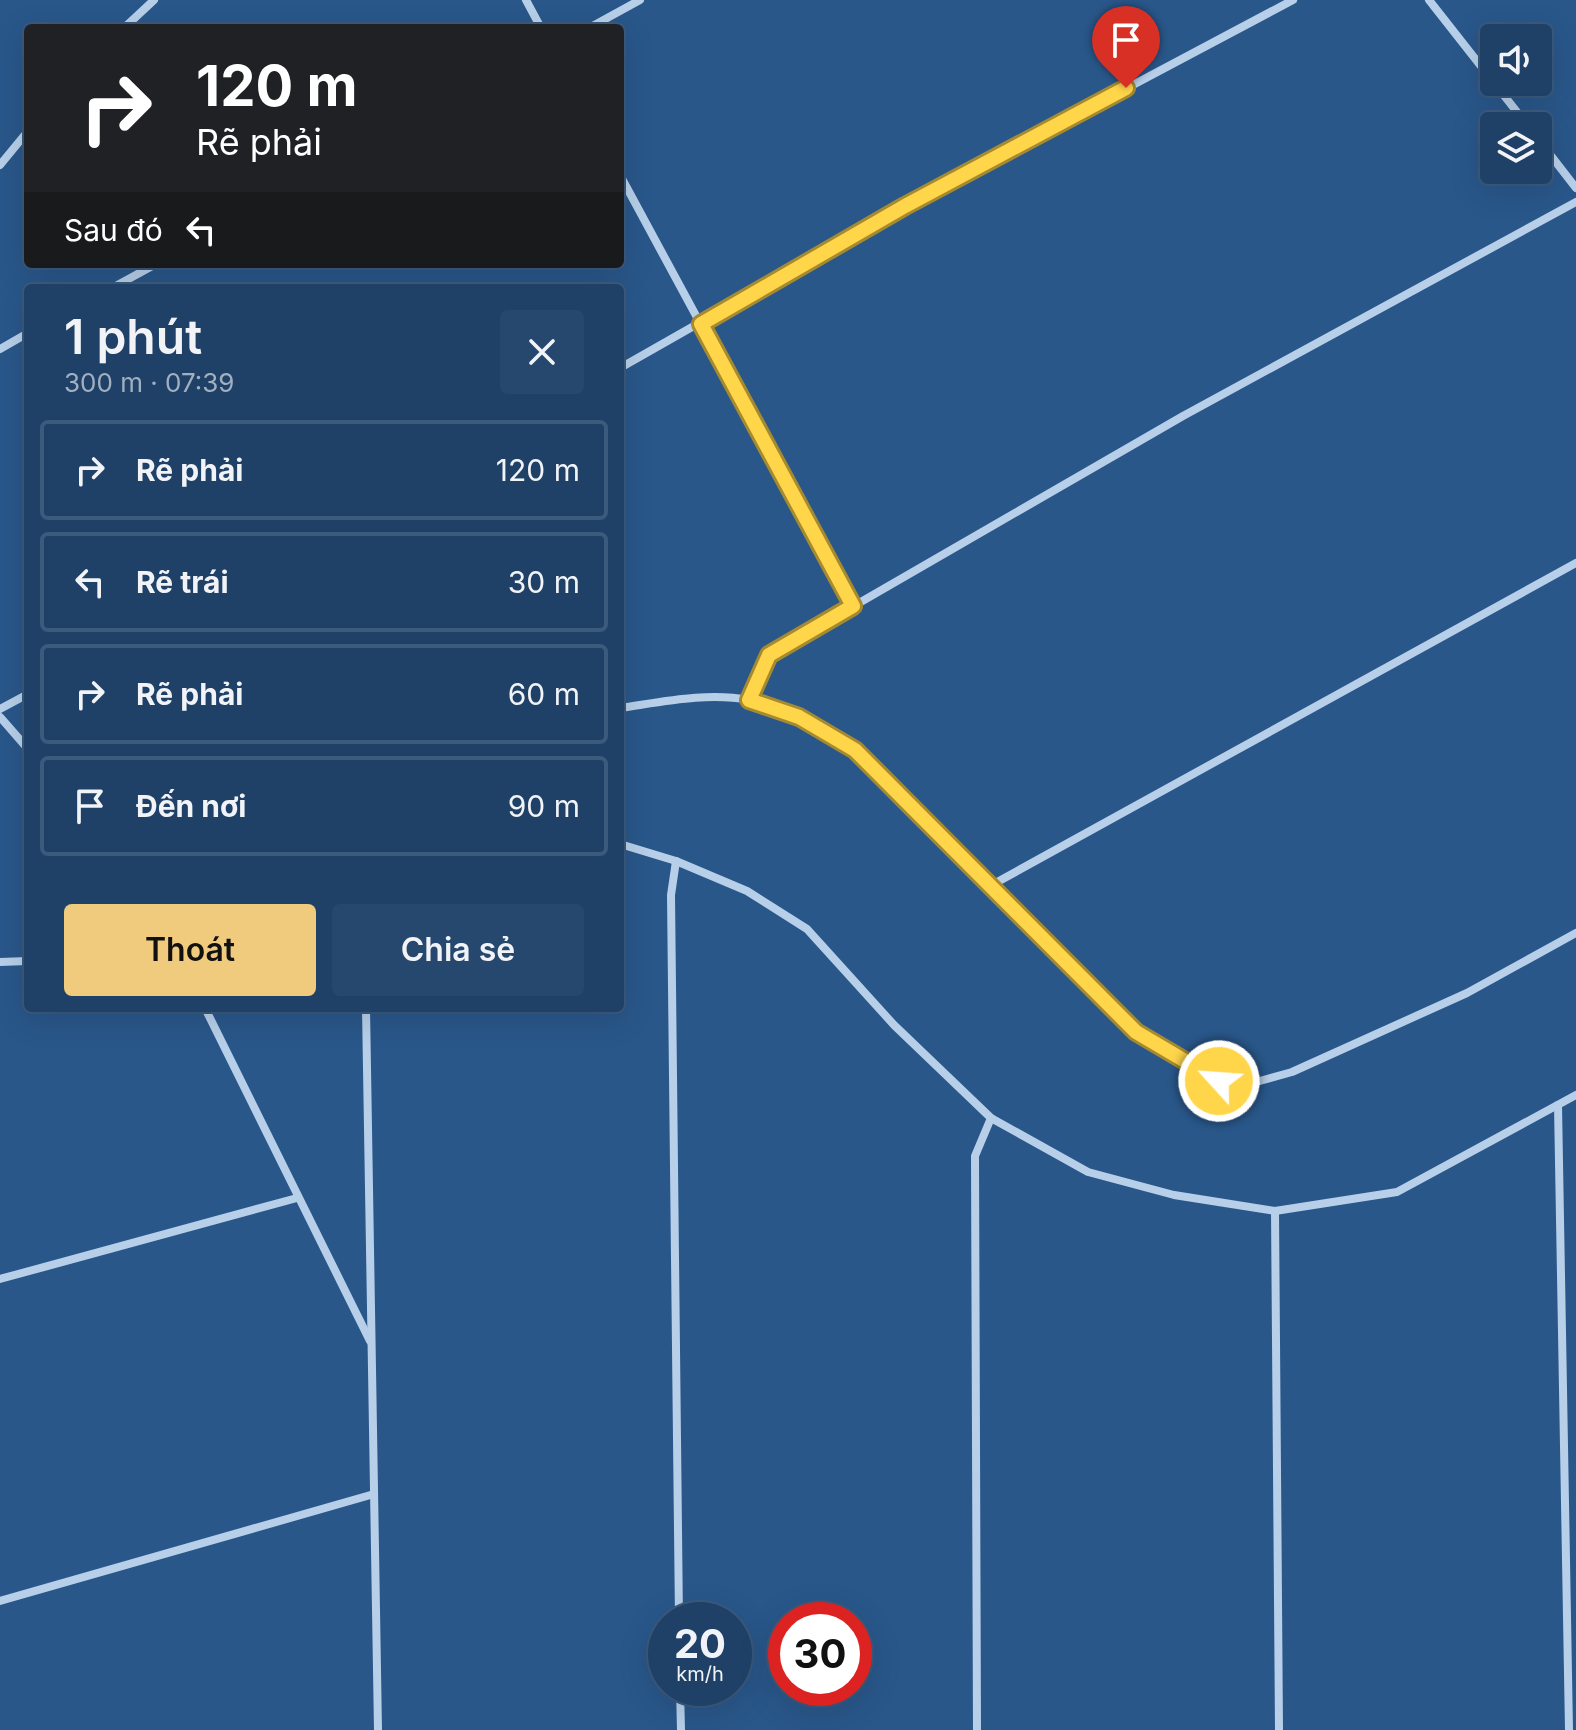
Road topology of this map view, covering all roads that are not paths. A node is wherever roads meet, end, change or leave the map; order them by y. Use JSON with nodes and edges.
{"nodes":[{"id":1,"x":154,"y":0,"type":"edge"},
{"id":2,"x":526,"y":0,"type":"edge"},
{"id":3,"x":640,"y":0,"type":"edge"},
{"id":4,"x":1293,"y":0,"type":"edge"},
{"id":5,"x":1429,"y":0,"type":"edge"},
{"id":6,"x":128,"y":24,"type":"edge"},
{"id":7,"x":539,"y":24,"type":"edge"},
{"id":8,"x":596,"y":24,"type":"edge"},
{"id":9,"x":1517,"y":112,"type":"edge"},
{"id":10,"x":24,"y":136,"type":"edge"},
{"id":11,"x":1552,"y":157,"type":"edge"},
{"id":12,"x":0,"y":165,"type":"edge"},
{"id":13,"x":624,"y":182,"type":"edge"},
{"id":14,"x":1576,"y":188,"type":"edge"},
{"id":15,"x":1576,"y":202,"type":"edge"},
{"id":16,"x":149,"y":268,"type":"edge"},
{"id":17,"x":119,"y":284,"type":"edge"},
{"id":18,"x":701,"y":324,"type":"junction"},
{"id":19,"x":24,"y":335,"type":"edge"},
{"id":20,"x":0,"y":349,"type":"edge"},
{"id":21,"x":624,"y":366,"type":"edge"},
{"id":22,"x":1576,"y":563,"type":"edge"},
{"id":23,"x":853,"y":606,"type":"junction"},
{"id":24,"x":24,"y":696,"type":"edge"},
{"id":25,"x":749,"y":700,"type":"junction"},
{"id":26,"x":624,"y":707,"type":"edge"},
{"id":27,"x":0,"y":709,"type":"edge"},
{"id":28,"x":0,"y":717,"type":"edge"},
{"id":29,"x":24,"y":744,"type":"edge"},
{"id":30,"x":624,"y":845,"type":"edge"},
{"id":31,"x":638,"y":850,"type":"junction"},
{"id":32,"x":624,"y":852,"type":"edge"},
{"id":33,"x":676,"y":861,"type":"junction"},
{"id":34,"x":990,"y":886,"type":"junction"},
{"id":35,"x":1576,"y":933,"type":"edge"},
{"id":36,"x":24,"y":961,"type":"edge"},
{"id":37,"x":0,"y":962,"type":"edge"},
{"id":38,"x":207,"y":1012,"type":"edge"},
{"id":39,"x":366,"y":1012,"type":"edge"},
{"id":40,"x":1576,"y":1095,"type":"edge"},
{"id":41,"x":1558,"y":1105,"type":"junction"},
{"id":42,"x":991,"y":1118,"type":"junction"},
{"id":43,"x":297,"y":1198,"type":"junction"},
{"id":44,"x":1275,"y":1211,"type":"junction"},
{"id":45,"x":0,"y":1279,"type":"edge"},
{"id":46,"x":371,"y":1344,"type":"junction"},
{"id":47,"x":1576,"y":1461,"type":"edge"},
{"id":48,"x":1566,"y":1467,"type":"junction"},
{"id":49,"x":374,"y":1494,"type":"junction"},
{"id":50,"x":0,"y":1601,"type":"edge"},
{"id":51,"x":679,"y":1602,"type":"edge"},
{"id":52,"x":680,"y":1706,"type":"edge"},
{"id":53,"x":378,"y":1730,"type":"edge"},
{"id":54,"x":681,"y":1730,"type":"edge"},
{"id":55,"x":977,"y":1730,"type":"edge"},
{"id":56,"x":1279,"y":1730,"type":"edge"},
{"id":57,"x":1569,"y":1730,"type":"edge"}],
"edges":[{"from":1,"to":6,"type":"street"},
{"from":2,"to":7,"type":"street"},
{"from":3,"to":8,"type":"street"},
{"from":4,"to":18,"type":"street"},
{"from":5,"to":9,"type":"street"},
{"from":10,"to":12,"type":"street"},
{"from":11,"to":14,"type":"street"},
{"from":13,"to":18,"type":"street"},
{"from":15,"to":23,"type":"street"},
{"from":16,"to":17,"type":"street"},
{"from":18,"to":21,"type":"street"},
{"from":18,"to":23,"type":"street"},
{"from":19,"to":20,"type":"street"},
{"from":22,"to":34,"type":"street"},
{"from":23,"to":25,"type":"street"},
{"from":24,"to":27,"type":"street"},
{"from":25,"to":26,"type":"street"},
{"from":25,"to":34,"type":"street"},
{"from":28,"to":29,"type":"street"},
{"from":30,"to":31,"type":"street"},
{"from":31,"to":32,"type":"street"},
{"from":31,"to":33,"type":"street"},
{"from":33,"to":42,"type":"street"},
{"from":33,"to":51,"type":"street"},
{"from":34,"to":35,"type":"street"},
{"from":36,"to":37,"type":"street"},
{"from":38,"to":43,"type":"street"},
{"from":39,"to":46,"type":"street"},
{"from":40,"to":41,"type":"street"},
{"from":41,"to":44,"type":"street"},
{"from":41,"to":48,"type":"street"},
{"from":42,"to":44,"type":"street"},
{"from":42,"to":55,"type":"street"},
{"from":43,"to":45,"type":"street"},
{"from":43,"to":46,"type":"street"},
{"from":44,"to":56,"type":"street"},
{"from":46,"to":49,"type":"street"},
{"from":47,"to":48,"type":"street"},
{"from":48,"to":57,"type":"street"},
{"from":49,"to":50,"type":"street"},
{"from":49,"to":53,"type":"street"},
{"from":52,"to":54,"type":"street"}]}
